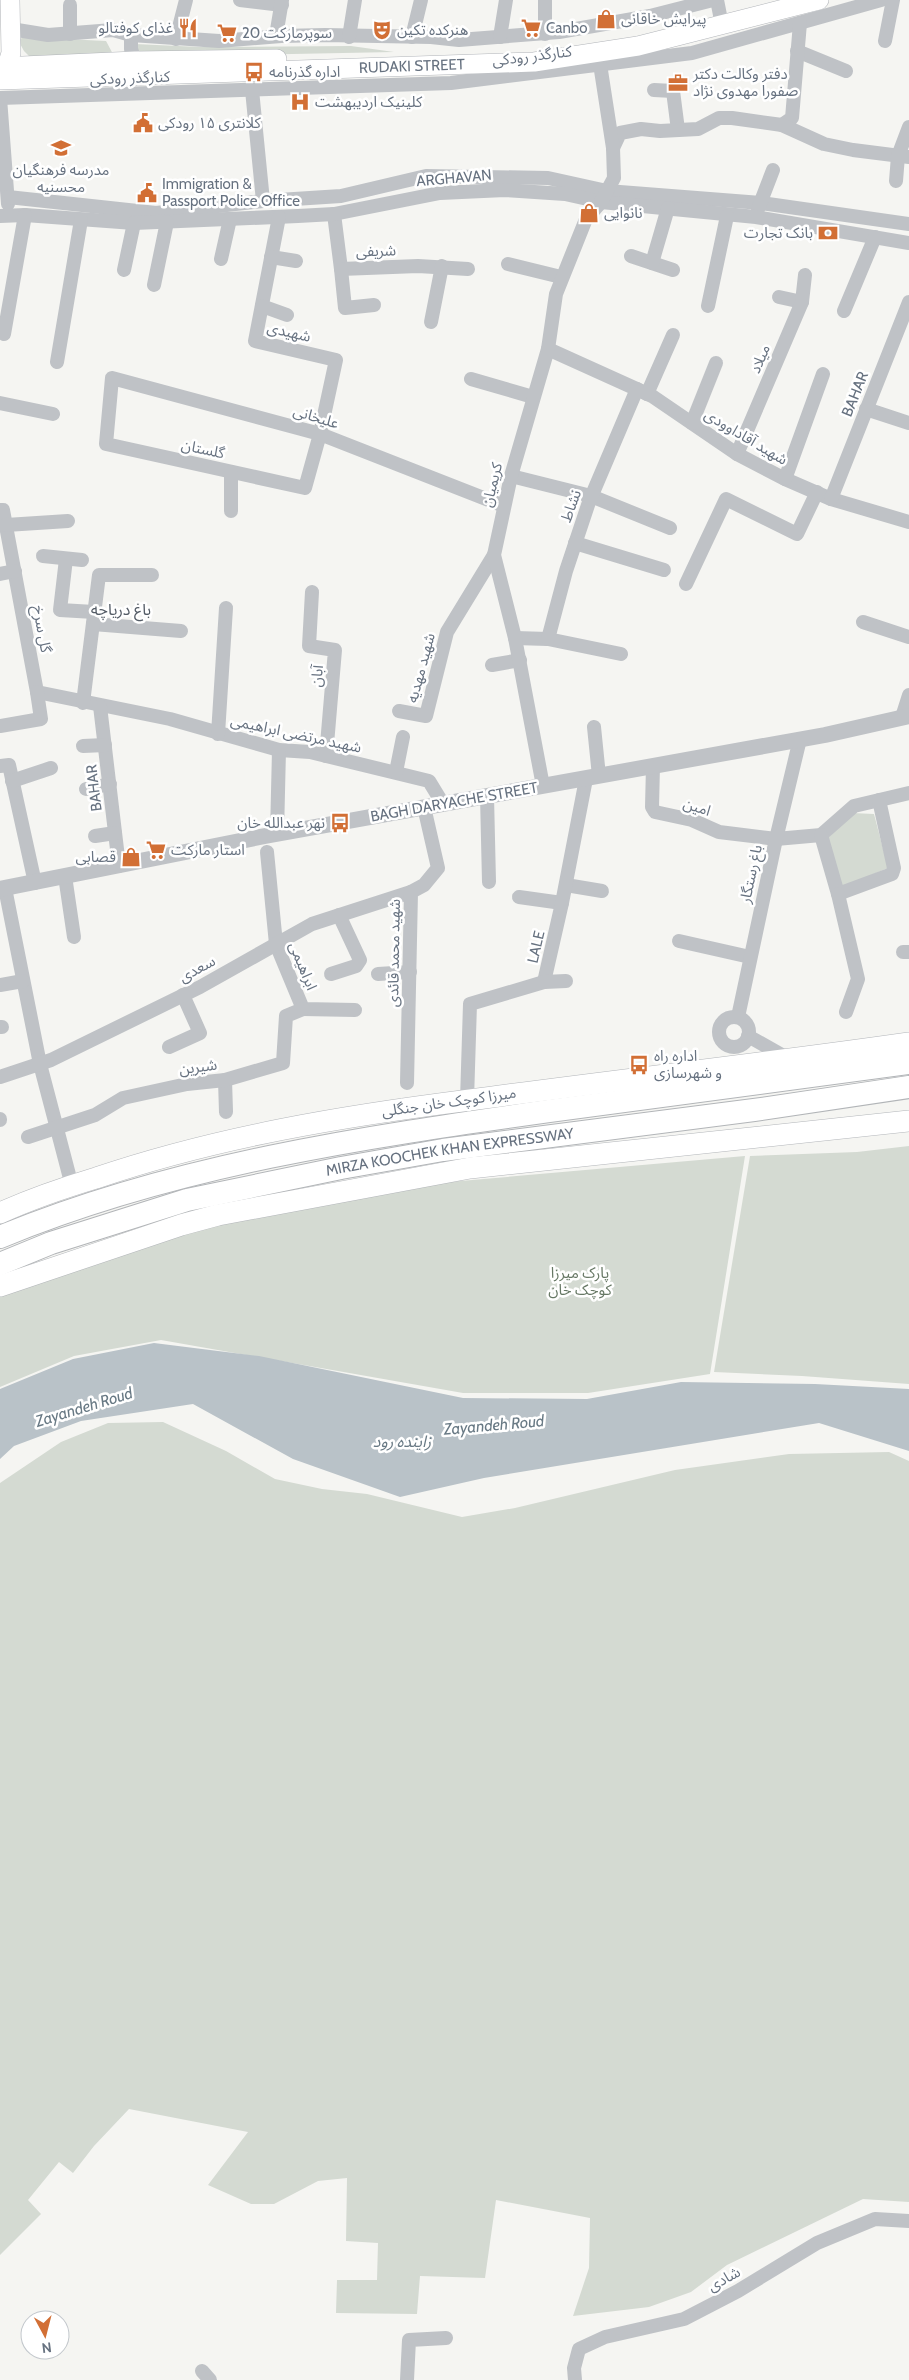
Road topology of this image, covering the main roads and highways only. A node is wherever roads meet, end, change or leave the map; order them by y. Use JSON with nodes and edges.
{"nodes":[{"id":1,"x":10,"y":0,"type":"edge"},
{"id":2,"x":774,"y":0,"type":"edge"},
{"id":3,"x":819,"y":0,"type":"edge"},
{"id":4,"x":717,"y":5,"type":"edge"},
{"id":5,"x":3,"y":70,"type":"edge"},
{"id":6,"x":909,"y":1043,"type":"edge"},
{"id":7,"x":909,"y":1063,"type":"edge"},
{"id":8,"x":909,"y":1087,"type":"edge"},
{"id":9,"x":909,"y":1099,"type":"edge"},
{"id":10,"x":754,"y":1110,"type":"junction"},
{"id":11,"x":909,"y":1121,"type":"edge"},
{"id":12,"x":0,"y":1213,"type":"edge"},
{"id":13,"x":0,"y":1236,"type":"edge"},
{"id":14,"x":0,"y":1264,"type":"edge"},
{"id":15,"x":0,"y":1286,"type":"edge"}],
"edges":[{"from":1,"to":5,"type":"main road"},
{"from":2,"to":4,"type":"main road","name":"RUDAKI STREET"},
{"from":3,"to":5,"type":"main road","name":"RUDAKI STREET"},
{"from":4,"to":5,"type":"main road","name":"RUDAKI STREET"},
{"from":6,"to":12,"type":"main road","name":"میرزا کوچک خان جنگلی"},
{"from":7,"to":13,"type":"highway","name":"MIRZA KOOCHEK KHAN EXPRESSWAY"},
{"from":8,"to":10,"type":"highway","name":"MIRZA KOOCHEK KHAN EXPRESSWAY"},
{"from":9,"to":10,"type":"highway"},
{"from":10,"to":14,"type":"highway","name":"MIRZA KOOCHEK KHAN EXPRESSWAY"},
{"from":11,"to":15,"type":"main road"}]}
